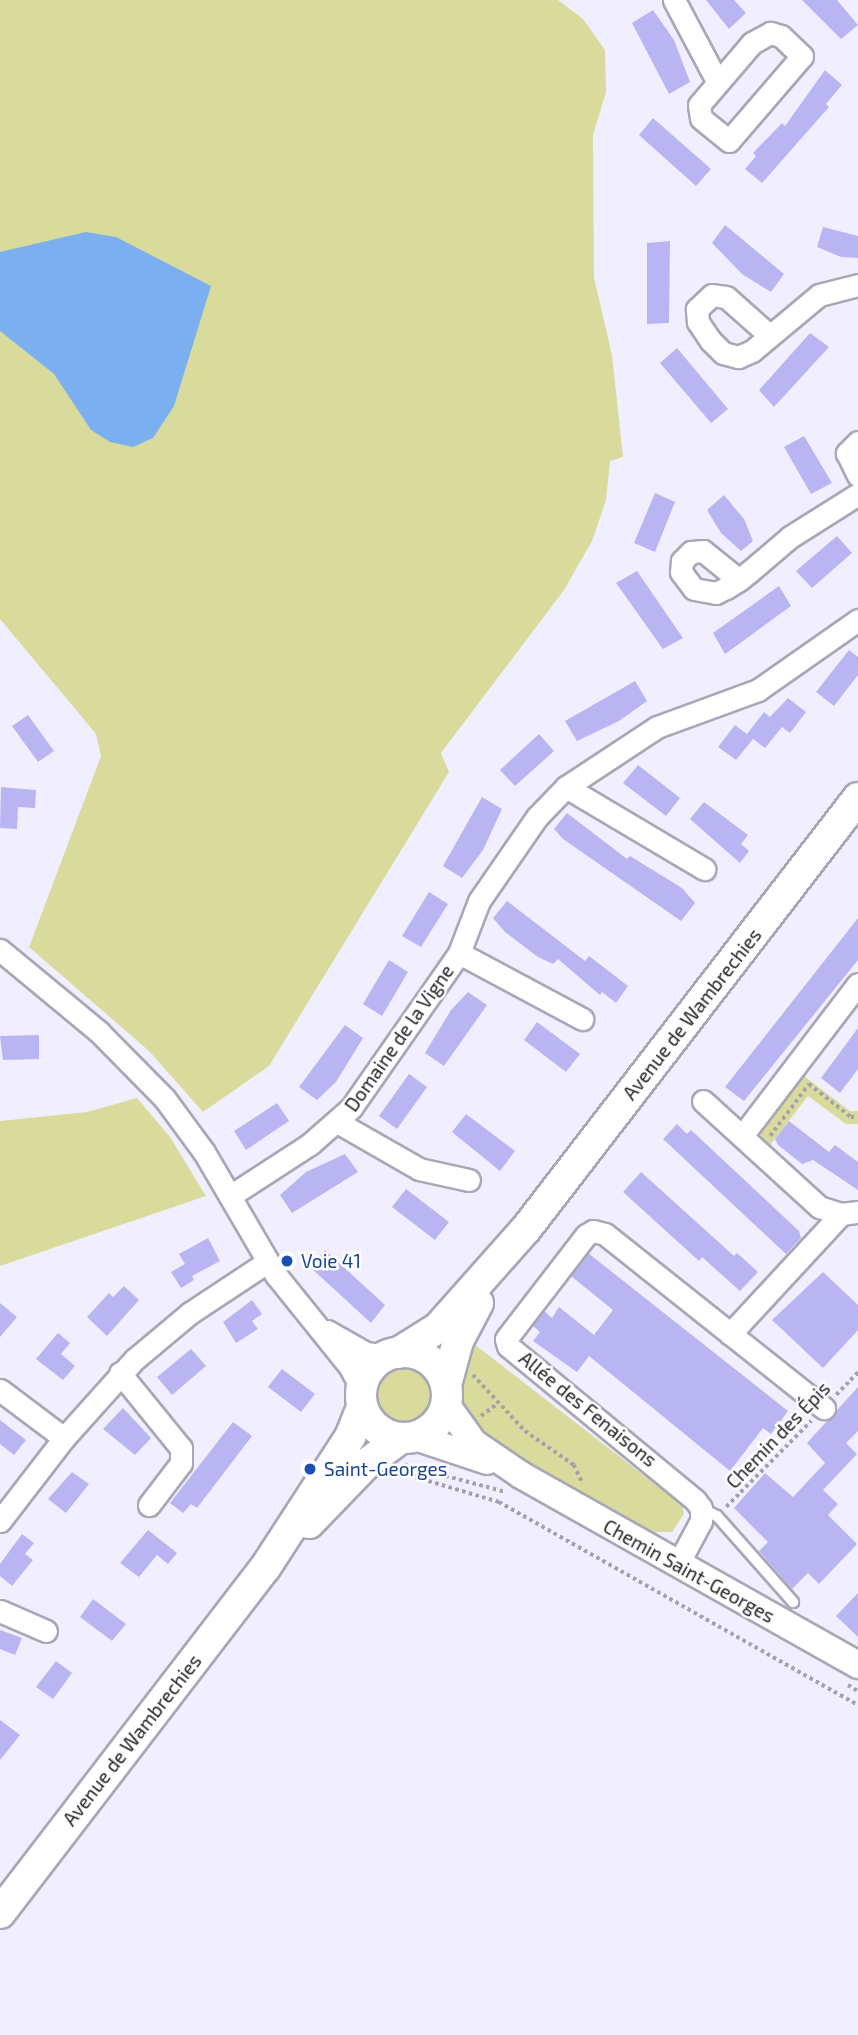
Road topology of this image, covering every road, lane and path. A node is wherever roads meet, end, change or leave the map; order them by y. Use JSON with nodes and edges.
{"nodes":[{"id":1,"x":674,"y":0,"type":"edge"},
{"id":2,"x":717,"y":80,"type":"junction"},
{"id":3,"x":858,"y":285,"type":"edge"},
{"id":4,"x":769,"y":335,"type":"dead end"},
{"id":5,"x":858,"y":442,"type":"edge"},
{"id":6,"x":858,"y":477,"type":"edge"},
{"id":7,"x":858,"y":494,"type":"edge"},
{"id":8,"x":739,"y":580,"type":"dead end"},
{"id":9,"x":858,"y":620,"type":"edge"},
{"id":10,"x":566,"y":787,"type":"junction"},
{"id":11,"x":858,"y":799,"type":"edge"},
{"id":12,"x":704,"y":869,"type":"dead end"},
{"id":13,"x":0,"y":950,"type":"edge"},
{"id":14,"x":459,"y":953,"type":"junction"},
{"id":15,"x":858,"y":984,"type":"edge"},
{"id":16,"x":582,"y":1019,"type":"dead end"},
{"id":17,"x":703,"y":1101,"type":"dead end"},
{"id":18,"x":858,"y":1117,"type":"edge"},
{"id":19,"x":337,"y":1122,"type":"junction"},
{"id":20,"x":742,"y":1136,"type":"junction"},
{"id":21,"x":758,"y":1152,"type":"junction"},
{"id":22,"x":469,"y":1180,"type":"dead end"},
{"id":23,"x":230,"y":1196,"type":"junction"},
{"id":24,"x":849,"y":1213,"type":"edge"},
{"id":25,"x":526,"y":1229,"type":"junction"},
{"id":26,"x":267,"y":1262,"type":"junction"},
{"id":27,"x":314,"y":1322,"type":"junction"},
{"id":28,"x":730,"y":1334,"type":"junction"},
{"id":29,"x":393,"y":1354,"type":"junction"},
{"id":30,"x":453,"y":1355,"type":"junction"},
{"id":31,"x":858,"y":1372,"type":"edge"},
{"id":32,"x":120,"y":1373,"type":"junction"},
{"id":33,"x":0,"y":1390,"type":"edge"},
{"id":34,"x":446,"y":1395,"type":"junction"},
{"id":35,"x":362,"y":1398,"type":"junction"},
{"id":36,"x":824,"y":1408,"type":"junction"},
{"id":37,"x":64,"y":1438,"type":"junction"},
{"id":38,"x":408,"y":1438,"type":"junction"},
{"id":39,"x":387,"y":1465,"type":"dead end"},
{"id":40,"x":444,"y":1475,"type":"dead end"},
{"id":41,"x":521,"y":1475,"type":"junction"},
{"id":42,"x":442,"y":1486,"type":"junction"},
{"id":43,"x":591,"y":1493,"type":"dead end"},
{"id":44,"x":149,"y":1505,"type":"dead end"},
{"id":45,"x":709,"y":1512,"type":"junction"},
{"id":46,"x":0,"y":1521,"type":"edge"},
{"id":47,"x":678,"y":1564,"type":"junction"},
{"id":48,"x":265,"y":1568,"type":"junction"},
{"id":49,"x":793,"y":1602,"type":"dead end"},
{"id":50,"x":0,"y":1611,"type":"edge"},
{"id":51,"x":46,"y":1631,"type":"dead end"},
{"id":52,"x":858,"y":1665,"type":"edge"},
{"id":53,"x":858,"y":1705,"type":"edge"},
{"id":54,"x":0,"y":1913,"type":"edge"}],
"edges":[{"from":1,"to":2,"type":"street"},
{"from":2,"to":2,"type":"street"},
{"from":3,"to":4,"type":"street"},
{"from":5,"to":6,"type":"street"},
{"from":7,"to":8,"type":"street"},
{"from":9,"to":10,"type":"street","name":"Domaine de la Vigne"},
{"from":10,"to":12,"type":"street"},
{"from":10,"to":14,"type":"street","name":"Domaine de la Vigne"},
{"from":11,"to":25,"type":"main road","name":"Avenue de Wambrechies"},
{"from":13,"to":23,"type":"street"},
{"from":14,"to":16,"type":"street","name":"Domaine de la Vigne"},
{"from":14,"to":19,"type":"street","name":"Domaine de la Vigne"},
{"from":15,"to":20,"type":"street"},
{"from":17,"to":20,"type":"street"},
{"from":18,"to":21,"type":"path"},
{"from":19,"to":22,"type":"street","name":"Domaine de la Vigne"},
{"from":19,"to":23,"type":"street","name":"Domaine de la Vigne"},
{"from":20,"to":21,"type":"street"},
{"from":21,"to":24,"type":"street"},
{"from":23,"to":26,"type":"street"},
{"from":24,"to":28,"type":"street"},
{"from":25,"to":29,"type":"main road","name":"Avenue de Wambrechies"},
{"from":25,"to":30,"type":"main road","name":"Avenue de Wambrechies"},
{"from":26,"to":27,"type":"street"},
{"from":26,"to":32,"type":"street"},
{"from":27,"to":29,"type":"street"},
{"from":27,"to":35,"type":"street"},
{"from":28,"to":36,"type":"street","name":"Allée des Fenaisons"},
{"from":28,"to":45,"type":"street","name":"Allée des Fenaisons"},
{"from":29,"to":34,"type":"main road"},
{"from":29,"to":35,"type":"main road"},
{"from":30,"to":34,"type":"main road","name":"Avenue de Wambrechies"},
{"from":30,"to":43,"type":"path"},
{"from":31,"to":36,"type":"path","name":"Chemin des Épis"},
{"from":32,"to":37,"type":"street"},
{"from":32,"to":44,"type":"street"},
{"from":33,"to":37,"type":"street"},
{"from":34,"to":38,"type":"main road"},
{"from":34,"to":41,"type":"street","name":"Chemin Saint-Georges"},
{"from":35,"to":38,"type":"main road"},
{"from":35,"to":48,"type":"main road","name":"Avenue de Wambrechies"},
{"from":36,"to":45,"type":"path","name":"Chemin des Épis"},
{"from":37,"to":46,"type":"street"},
{"from":38,"to":41,"type":"street","name":"Chemin Saint-Georges"},
{"from":38,"to":48,"type":"main road","name":"Avenue de Wambrechies"},
{"from":39,"to":42,"type":"path"},
{"from":40,"to":42,"type":"path"},
{"from":41,"to":47,"type":"street","name":"Chemin Saint-Georges"},
{"from":42,"to":53,"type":"path"},
{"from":45,"to":47,"type":"street"},
{"from":45,"to":49,"type":"lane","name":"Chemin Saint-Georges"},
{"from":47,"to":52,"type":"street","name":"Chemin Saint-Georges"},
{"from":48,"to":54,"type":"main road","name":"Avenue de Wambrechies"},
{"from":50,"to":51,"type":"street"}]}
